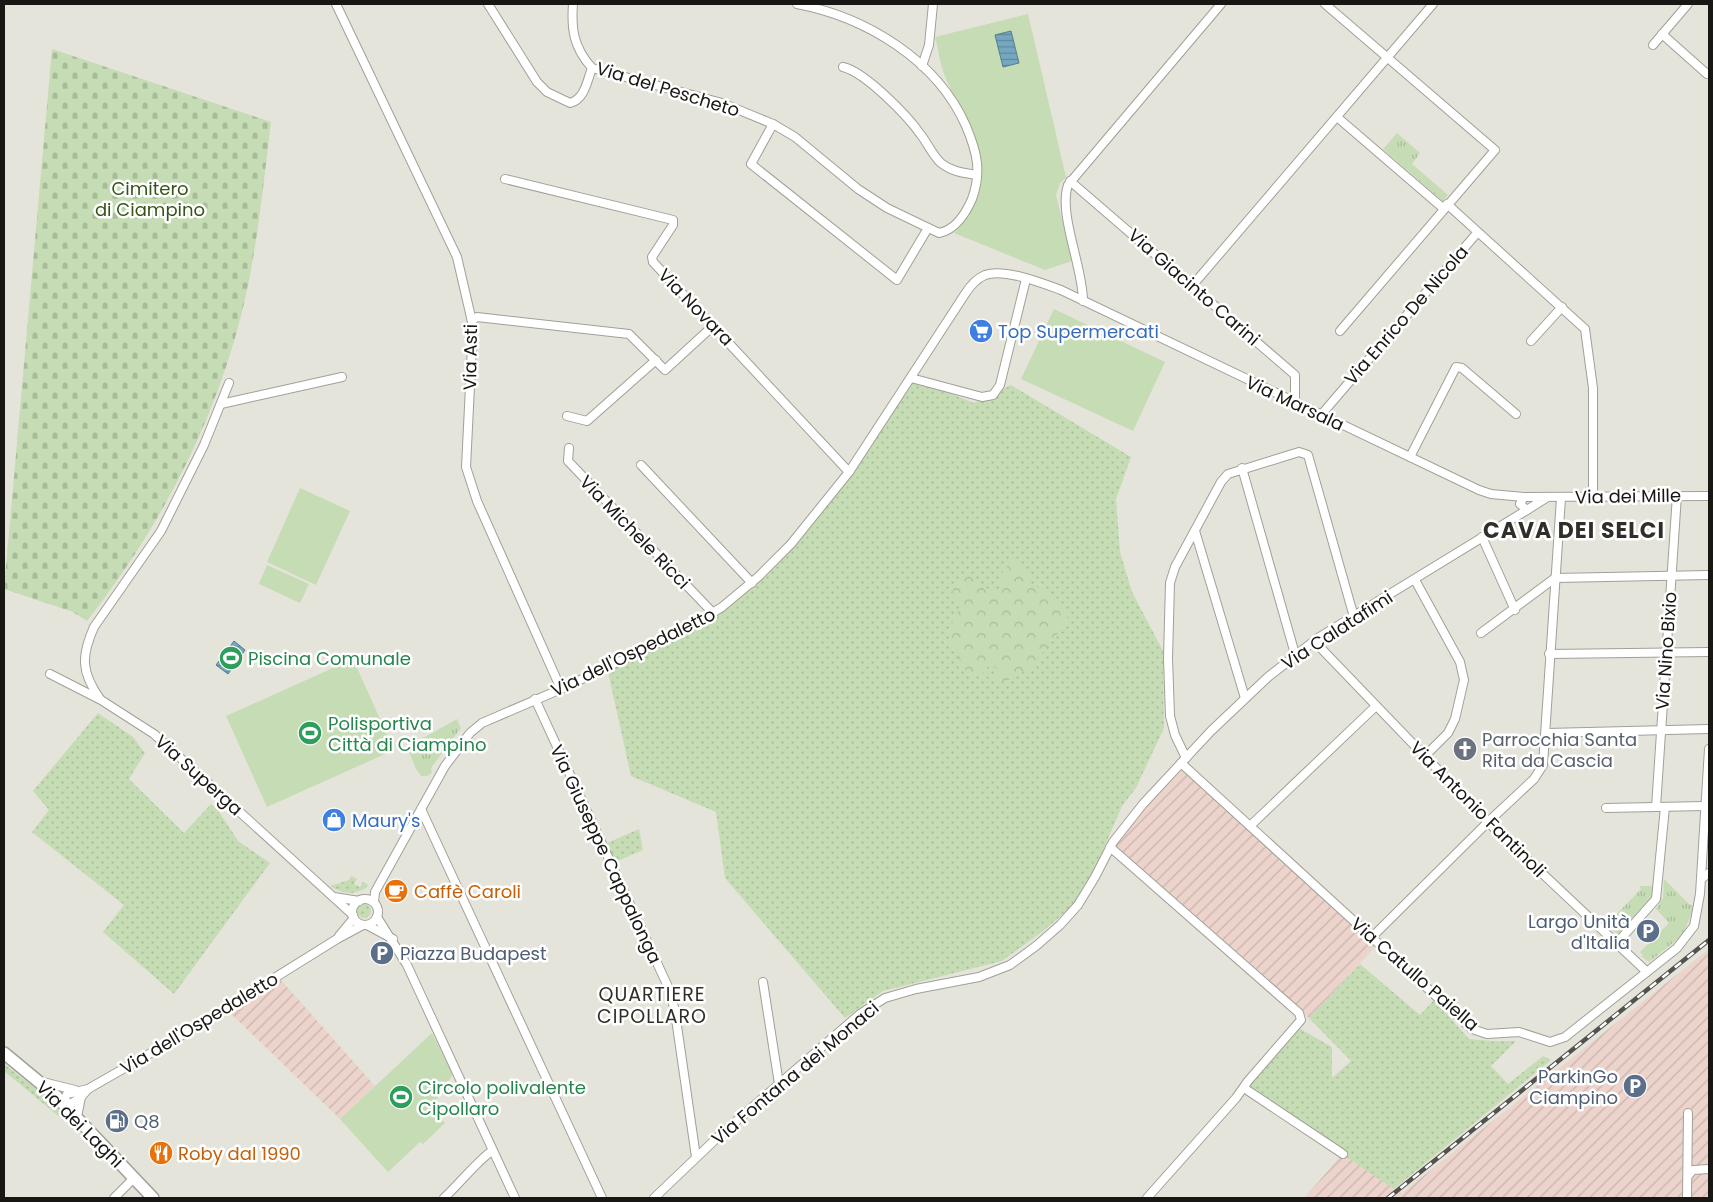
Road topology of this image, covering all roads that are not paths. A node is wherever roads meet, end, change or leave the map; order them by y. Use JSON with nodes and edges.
{"nodes":[{"id":1,"x":336,"y":4,"type":"edge"},
{"id":2,"x":488,"y":4,"type":"edge"},
{"id":3,"x":573,"y":4,"type":"edge"},
{"id":4,"x":797,"y":4,"type":"edge"},
{"id":5,"x":933,"y":4,"type":"edge"},
{"id":6,"x":1221,"y":4,"type":"edge"},
{"id":7,"x":1326,"y":4,"type":"edge"},
{"id":8,"x":1433,"y":4,"type":"edge"},
{"id":9,"x":1688,"y":4,"type":"edge"},
{"id":10,"x":1662,"y":34,"type":"junction"},
{"id":11,"x":1653,"y":45,"type":"dead end"},
{"id":12,"x":1388,"y":58,"type":"junction"},
{"id":13,"x":922,"y":66,"type":"junction"},
{"id":14,"x":843,"y":67,"type":"dead end"},
{"id":15,"x":592,"y":68,"type":"junction"},
{"id":16,"x":1706,"y":74,"type":"dead end"},
{"id":17,"x":1337,"y":118,"type":"junction"},
{"id":18,"x":773,"y":124,"type":"junction"},
{"id":19,"x":977,"y":176,"type":"junction"},
{"id":20,"x":505,"y":179,"type":"dead end"},
{"id":21,"x":1070,"y":181,"type":"junction"},
{"id":22,"x":1446,"y":206,"type":"junction"},
{"id":23,"x":928,"y":228,"type":"junction"},
{"id":24,"x":1477,"y":233,"type":"junction"},
{"id":25,"x":1026,"y":279,"type":"junction"},
{"id":26,"x":1192,"y":286,"type":"junction"},
{"id":27,"x":1083,"y":301,"type":"junction"},
{"id":28,"x":1562,"y":307,"type":"junction"},
{"id":29,"x":472,"y":320,"type":"junction"},
{"id":30,"x":714,"y":325,"type":"junction"},
{"id":31,"x":1340,"y":331,"type":"dead end"},
{"id":32,"x":1531,"y":341,"type":"dead end"},
{"id":33,"x":656,"y":360,"type":"junction"},
{"id":34,"x":342,"y":377,"type":"dead end"},
{"id":35,"x":911,"y":378,"type":"junction"},
{"id":36,"x":229,"y":383,"type":"dead end"},
{"id":37,"x":1295,"y":403,"type":"junction"},
{"id":38,"x":221,"y":404,"type":"junction"},
{"id":39,"x":1516,"y":414,"type":"dead end"},
{"id":40,"x":1321,"y":415,"type":"junction"},
{"id":41,"x":568,"y":416,"type":"dead end"},
{"id":42,"x":569,"y":448,"type":"dead end"},
{"id":43,"x":1410,"y":457,"type":"junction"},
{"id":44,"x":641,"y":465,"type":"dead end"},
{"id":45,"x":1242,"y":468,"type":"junction"},
{"id":46,"x":849,"y":472,"type":"junction"},
{"id":47,"x":1678,"y":494,"type":"junction"},
{"id":48,"x":1709,"y":496,"type":"edge"},
{"id":49,"x":1593,"y":497,"type":"junction"},
{"id":50,"x":1546,"y":498,"type":"junction"},
{"id":51,"x":1561,"y":498,"type":"junction"},
{"id":52,"x":1522,"y":500,"type":"junction"},
{"id":53,"x":1528,"y":510,"type":"junction"},
{"id":54,"x":1195,"y":531,"type":"junction"},
{"id":55,"x":1482,"y":537,"type":"junction"},
{"id":56,"x":1671,"y":575,"type":"junction"},
{"id":57,"x":1709,"y":575,"type":"edge"},
{"id":58,"x":1555,"y":578,"type":"junction"},
{"id":59,"x":1415,"y":580,"type":"junction"},
{"id":60,"x":752,"y":583,"type":"junction"},
{"id":61,"x":1515,"y":610,"type":"junction"},
{"id":62,"x":713,"y":613,"type":"junction"},
{"id":63,"x":1354,"y":617,"type":"junction"},
{"id":64,"x":1481,"y":633,"type":"dead end"},
{"id":65,"x":1314,"y":641,"type":"junction"},
{"id":66,"x":1709,"y":652,"type":"edge"},
{"id":67,"x":1666,"y":653,"type":"junction"},
{"id":68,"x":1296,"y":654,"type":"junction"},
{"id":69,"x":1549,"y":654,"type":"junction"},
{"id":70,"x":50,"y":674,"type":"dead end"},
{"id":71,"x":561,"y":689,"type":"junction"},
{"id":72,"x":1245,"y":698,"type":"junction"},
{"id":73,"x":535,"y":699,"type":"junction"},
{"id":74,"x":101,"y":700,"type":"junction"},
{"id":75,"x":1376,"y":706,"type":"junction"},
{"id":76,"x":1709,"y":729,"type":"edge"},
{"id":77,"x":1661,"y":730,"type":"junction"},
{"id":78,"x":1547,"y":733,"type":"junction"},
{"id":79,"x":1709,"y":749,"type":"edge"},
{"id":80,"x":1424,"y":757,"type":"junction"},
{"id":81,"x":1184,"y":760,"type":"junction"},
{"id":82,"x":1705,"y":806,"type":"junction"},
{"id":83,"x":1656,"y":807,"type":"junction"},
{"id":84,"x":1665,"y":807,"type":"junction"},
{"id":85,"x":1606,"y":808,"type":"dead end"},
{"id":86,"x":421,"y":809,"type":"junction"},
{"id":87,"x":1488,"y":822,"type":"junction"},
{"id":88,"x":1250,"y":826,"type":"junction"},
{"id":89,"x":1110,"y":848,"type":"junction"},
{"id":90,"x":1709,"y":873,"type":"edge"},
{"id":91,"x":1701,"y":879,"type":"junction"},
{"id":92,"x":375,"y":892,"type":"junction"},
{"id":93,"x":334,"y":897,"type":"junction"},
{"id":94,"x":361,"y":900,"type":"junction"},
{"id":95,"x":374,"y":902,"type":"junction"},
{"id":96,"x":353,"y":916,"type":"junction"},
{"id":97,"x":378,"y":916,"type":"junction"},
{"id":98,"x":365,"y":925,"type":"junction"},
{"id":99,"x":1372,"y":937,"type":"junction"},
{"id":100,"x":337,"y":938,"type":"junction"},
{"id":101,"x":393,"y":939,"type":"junction"},
{"id":102,"x":1617,"y":943,"type":"junction"},
{"id":103,"x":1036,"y":946,"type":"joint"},
{"id":104,"x":1647,"y":972,"type":"junction"},
{"id":105,"x":763,"y":982,"type":"dead end"},
{"id":106,"x":4,"y":1054,"type":"edge"},
{"id":107,"x":36,"y":1080,"type":"junction"},
{"id":108,"x":779,"y":1084,"type":"junction"},
{"id":109,"x":1244,"y":1088,"type":"junction"},
{"id":110,"x":83,"y":1092,"type":"junction"},
{"id":111,"x":63,"y":1104,"type":"junction"},
{"id":112,"x":1688,"y":1113,"type":"dead end"},
{"id":113,"x":76,"y":1118,"type":"junction"},
{"id":114,"x":489,"y":1153,"type":"dead end"},
{"id":115,"x":1342,"y":1154,"type":"dead end"},
{"id":116,"x":696,"y":1158,"type":"junction"},
{"id":117,"x":1709,"y":1169,"type":"edge"},
{"id":118,"x":1688,"y":1176,"type":"junction"},
{"id":119,"x":134,"y":1178,"type":"junction"},
{"id":120,"x":114,"y":1198,"type":"edge"},
{"id":121,"x":153,"y":1198,"type":"edge"},
{"id":122,"x":444,"y":1198,"type":"edge"},
{"id":123,"x":515,"y":1198,"type":"edge"},
{"id":124,"x":602,"y":1198,"type":"edge"},
{"id":125,"x":654,"y":1198,"type":"edge"},
{"id":126,"x":1147,"y":1198,"type":"edge"},
{"id":127,"x":1687,"y":1198,"type":"edge"}],
"edges":[{"from":1,"to":29,"type":"street","name":"Via Asti"},
{"from":2,"to":15,"type":"street"},
{"from":3,"to":15,"type":"street","name":"Via del Pescheto"},
{"from":4,"to":13,"type":"street"},
{"from":5,"to":13,"type":"street"},
{"from":6,"to":21,"type":"street"},
{"from":7,"to":12,"type":"street"},
{"from":8,"to":12,"type":"street"},
{"from":9,"to":10,"type":"street"},
{"from":10,"to":11,"type":"street"},
{"from":10,"to":16,"type":"street"},
{"from":12,"to":17,"type":"street"},
{"from":12,"to":22,"type":"street"},
{"from":13,"to":19,"type":"street"},
{"from":14,"to":19,"type":"street"},
{"from":15,"to":18,"type":"street","name":"Via del Pescheto"},
{"from":17,"to":22,"type":"street"},
{"from":17,"to":26,"type":"street"},
{"from":18,"to":23,"type":"street","name":"Via del Pescheto"},
{"from":18,"to":23,"type":"street"},
{"from":19,"to":23,"type":"street"},
{"from":20,"to":30,"type":"street","name":"Via Novara"},
{"from":21,"to":26,"type":"street","name":"Via Giacinto Carini"},
{"from":21,"to":27,"type":"street"},
{"from":22,"to":24,"type":"street"},
{"from":22,"to":31,"type":"street"},
{"from":24,"to":28,"type":"street","name":"Via Enrico De Nicola"},
{"from":24,"to":40,"type":"street","name":"Via Enrico De Nicola"},
{"from":25,"to":27,"type":"street","name":"Via dell'Ospedaletto"},
{"from":25,"to":35,"type":"street","name":"Via dell'Ospedaletto"},
{"from":25,"to":35,"type":"street"},
{"from":26,"to":37,"type":"street","name":"Via Giacinto Carini"},
{"from":27,"to":37,"type":"street","name":"Via Marsala"},
{"from":28,"to":32,"type":"street"},
{"from":28,"to":49,"type":"street","name":"Via Enrico De Nicola"},
{"from":29,"to":33,"type":"street"},
{"from":29,"to":71,"type":"street","name":"Via Asti"},
{"from":30,"to":33,"type":"street"},
{"from":30,"to":46,"type":"street","name":"Via Novara"},
{"from":33,"to":41,"type":"street"},
{"from":34,"to":38,"type":"street"},
{"from":35,"to":46,"type":"street","name":"Via dell'Ospedaletto"},
{"from":36,"to":38,"type":"street"},
{"from":37,"to":40,"type":"street","name":"Via Marsala"},
{"from":38,"to":74,"type":"street"},
{"from":39,"to":43,"type":"street"},
{"from":40,"to":43,"type":"street","name":"Via Marsala"},
{"from":42,"to":62,"type":"street","name":"Via Michele Ricci"},
{"from":43,"to":52,"type":"street","name":"Via Marsala"},
{"from":44,"to":60,"type":"street"},
{"from":45,"to":54,"type":"street","name":"Via Catullo Paiella"},
{"from":45,"to":63,"type":"street","name":"Via Catullo Paiella"},
{"from":45,"to":68,"type":"street"},
{"from":46,"to":60,"type":"street","name":"Via dell'Ospedaletto"},
{"from":47,"to":48,"type":"street","name":"Via dei Mille"},
{"from":47,"to":49,"type":"street","name":"Via dei Mille"},
{"from":47,"to":56,"type":"street","name":"Via Nino Bixio"},
{"from":49,"to":51,"type":"street","name":"Via dei Mille"},
{"from":50,"to":51,"type":"street","name":"Via dei Mille"},
{"from":50,"to":52,"type":"street","name":"Via dei Mille"},
{"from":50,"to":53,"type":"street"},
{"from":51,"to":58,"type":"street"},
{"from":52,"to":53,"type":"street"},
{"from":53,"to":55,"type":"street","name":"Via Calatafimi"},
{"from":54,"to":72,"type":"street"},
{"from":54,"to":81,"type":"street","name":"Via Catullo Paiella"},
{"from":55,"to":59,"type":"street","name":"Via Calatafimi"},
{"from":55,"to":61,"type":"street"},
{"from":56,"to":57,"type":"street"},
{"from":56,"to":58,"type":"street"},
{"from":56,"to":67,"type":"street","name":"Via Nino Bixio"},
{"from":58,"to":61,"type":"street"},
{"from":58,"to":69,"type":"street"},
{"from":59,"to":63,"type":"street","name":"Via Calatafimi"},
{"from":59,"to":80,"type":"street"},
{"from":60,"to":62,"type":"street","name":"Via dell'Ospedaletto"},
{"from":61,"to":64,"type":"street"},
{"from":62,"to":71,"type":"street","name":"Via dell'Ospedaletto"},
{"from":63,"to":65,"type":"street","name":"Via Calatafimi"},
{"from":65,"to":68,"type":"street","name":"Via Calatafimi"},
{"from":65,"to":75,"type":"street","name":"Via Antonio Fantinoli"},
{"from":66,"to":67,"type":"street"},
{"from":67,"to":69,"type":"street"},
{"from":67,"to":77,"type":"street","name":"Via Nino Bixio"},
{"from":68,"to":72,"type":"street","name":"Via Calatafimi"},
{"from":69,"to":78,"type":"street"},
{"from":70,"to":74,"type":"street","name":"Via Superga"},
{"from":71,"to":73,"type":"street","name":"Via dell'Ospedaletto"},
{"from":72,"to":81,"type":"street","name":"Via Calatafimi"},
{"from":73,"to":86,"type":"street","name":"Via dell'Ospedaletto"},
{"from":73,"to":116,"type":"street","name":"Via Giuseppe Cappalonga"},
{"from":74,"to":93,"type":"street","name":"Via Superga"},
{"from":75,"to":80,"type":"street","name":"Via Antonio Fantinoli"},
{"from":75,"to":88,"type":"street"},
{"from":76,"to":77,"type":"street"},
{"from":77,"to":78,"type":"street"},
{"from":77,"to":83,"type":"street","name":"Via Nino Bixio"},
{"from":78,"to":87,"type":"street"},
{"from":79,"to":82,"type":"street","name":"Via Catullo Paiella"},
{"from":80,"to":87,"type":"street","name":"Via Antonio Fantinoli"},
{"from":81,"to":88,"type":"street","name":"Via Catullo Paiella"},
{"from":81,"to":89,"type":"street","name":"Via Calatafimi"},
{"from":82,"to":84,"type":"street"},
{"from":82,"to":91,"type":"street","name":"Via Catullo Paiella"},
{"from":83,"to":84,"type":"street"},
{"from":83,"to":85,"type":"street"},
{"from":84,"to":102,"type":"street"},
{"from":86,"to":92,"type":"street","name":"Via dell'Ospedaletto"},
{"from":86,"to":124,"type":"street"},
{"from":87,"to":99,"type":"street"},
{"from":87,"to":102,"type":"street","name":"Via Antonio Fantinoli"},
{"from":88,"to":99,"type":"street","name":"Via Catullo Paiella"},
{"from":89,"to":103,"type":"street","name":"Via Calatafimi"},
{"from":89,"to":109,"type":"street"},
{"from":90,"to":91,"type":"street"},
{"from":91,"to":104,"type":"street","name":"Via Catullo Paiella"},
{"from":92,"to":94,"type":"street"},
{"from":92,"to":95,"type":"street","name":"Via dell'Ospedaletto"},
{"from":93,"to":94,"type":"street"},
{"from":93,"to":96,"type":"street","name":"Via Superga"},
{"from":94,"to":95,"type":"street"},
{"from":94,"to":96,"type":"street"},
{"from":95,"to":97,"type":"street"},
{"from":96,"to":98,"type":"street"},
{"from":96,"to":100,"type":"street","name":"Via dell'Ospedaletto"},
{"from":97,"to":98,"type":"street"},
{"from":97,"to":101,"type":"street"},
{"from":98,"to":100,"type":"street","name":"Via dell'Ospedaletto"},
{"from":98,"to":101,"type":"street"},
{"from":99,"to":104,"type":"street","name":"Via Catullo Paiella"},
{"from":100,"to":110,"type":"street","name":"Via dell'Ospedaletto"},
{"from":101,"to":123,"type":"street"},
{"from":102,"to":104,"type":"street","name":"Via Antonio Fantinoli"},
{"from":103,"to":108,"type":"street","name":"Via Fontana dei Monaci"},
{"from":105,"to":108,"type":"street"},
{"from":106,"to":107,"type":"main road","name":"Via dei Laghi"},
{"from":107,"to":110,"type":"street"},
{"from":107,"to":111,"type":"main road","name":"Via dei Laghi"},
{"from":108,"to":116,"type":"street","name":"Via Fontana dei Monaci"},
{"from":109,"to":115,"type":"street"},
{"from":109,"to":126,"type":"street"},
{"from":110,"to":111,"type":"street","name":"Via dell'Ospedaletto"},
{"from":110,"to":113,"type":"street"},
{"from":111,"to":113,"type":"main road","name":"Via dei Laghi"},
{"from":112,"to":118,"type":"street"},
{"from":113,"to":119,"type":"main road","name":"Via dei Laghi"},
{"from":114,"to":122,"type":"street"},
{"from":116,"to":125,"type":"street","name":"Via Fontana dei Monaci"},
{"from":117,"to":118,"type":"street"},
{"from":118,"to":127,"type":"street"},
{"from":119,"to":120,"type":"street"},
{"from":119,"to":121,"type":"main road","name":"Via dei Laghi"}]}
